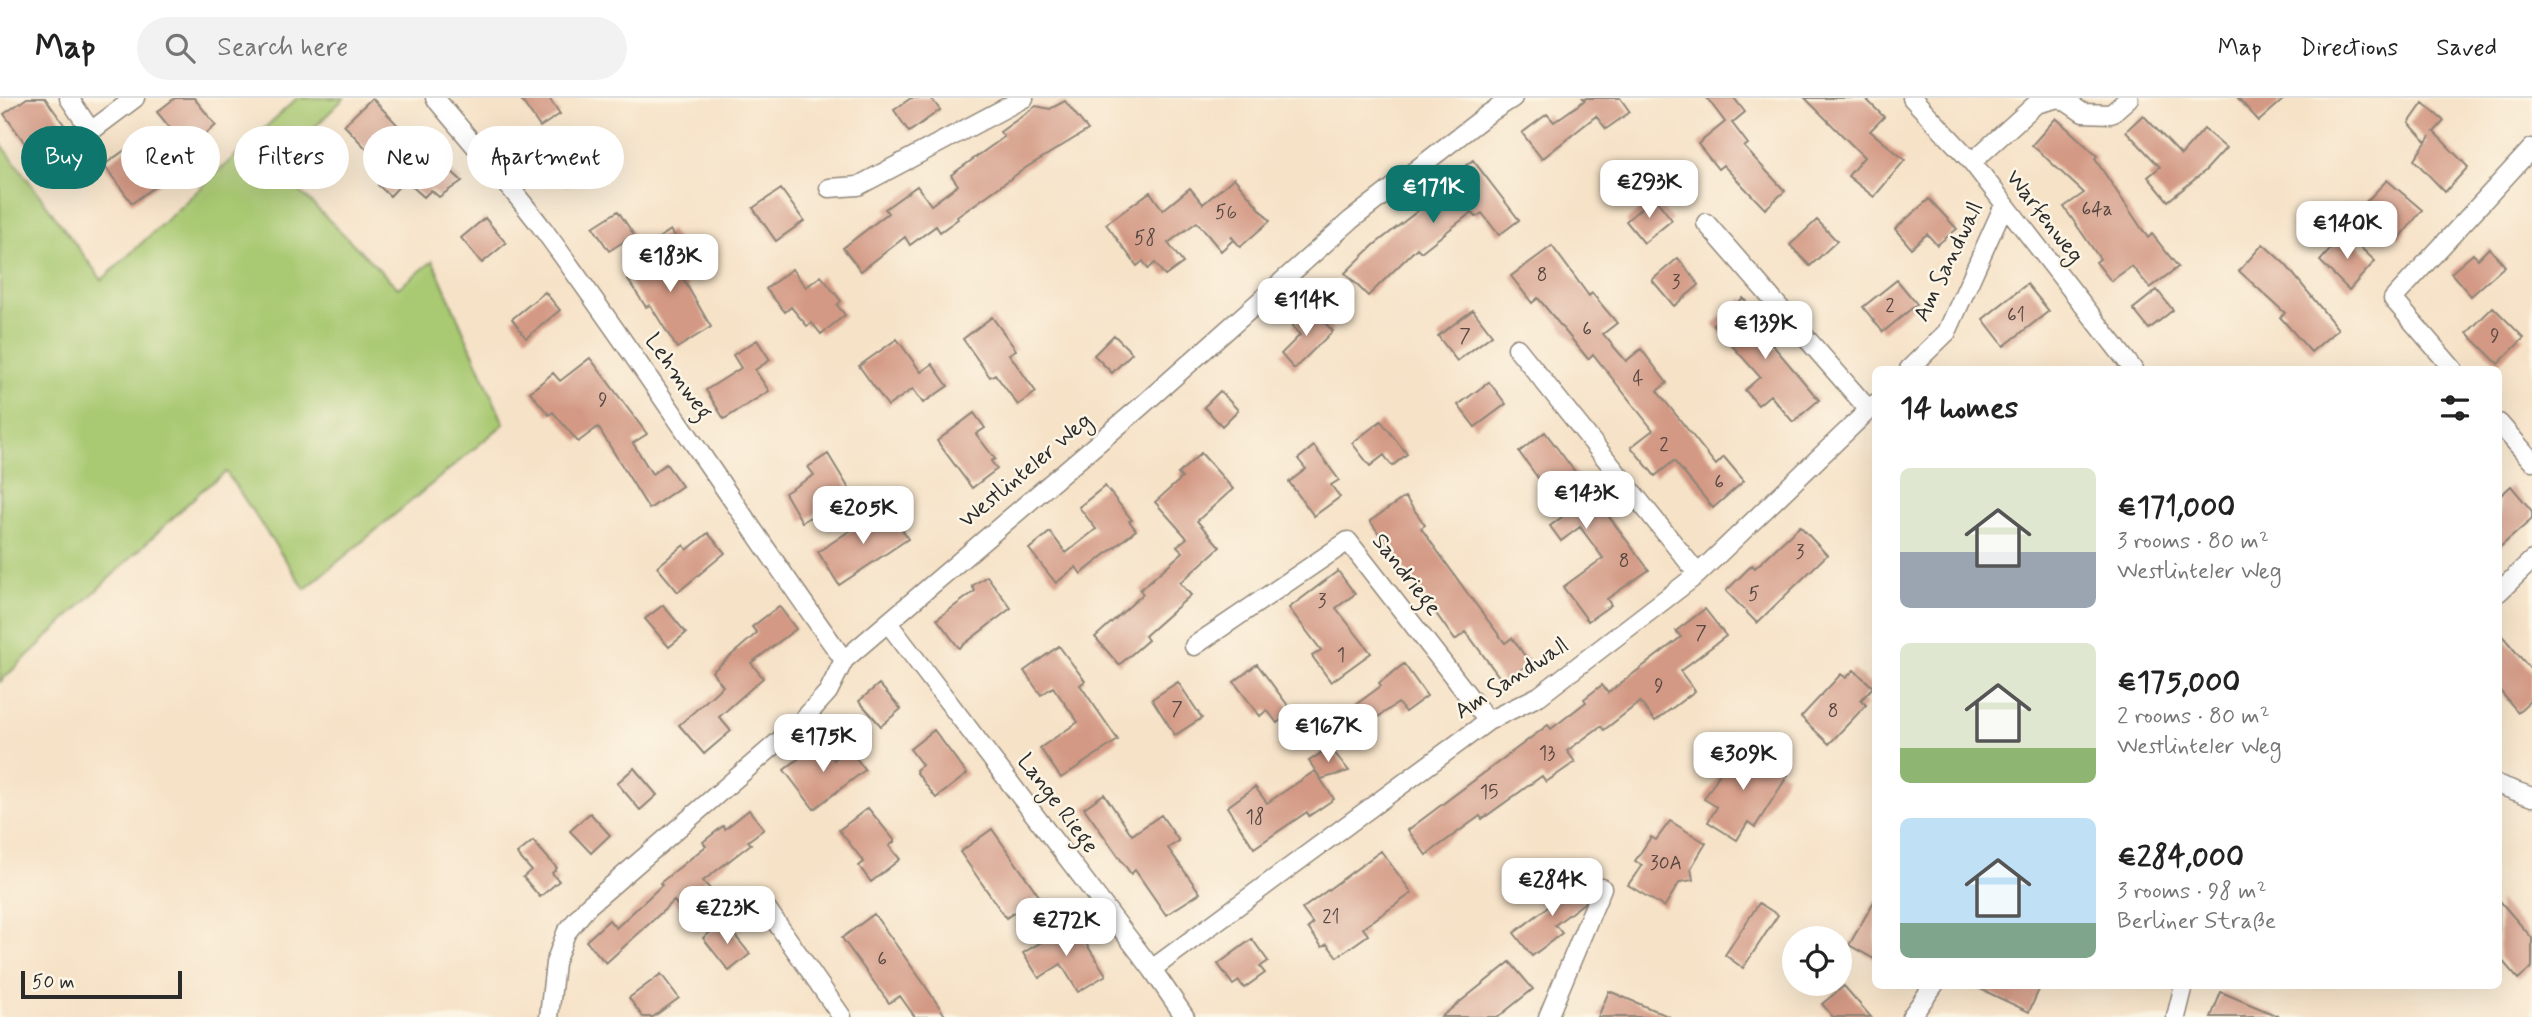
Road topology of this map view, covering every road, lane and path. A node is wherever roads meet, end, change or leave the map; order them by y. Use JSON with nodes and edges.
{"nodes":[{"id":1,"x":69,"y":98,"type":"edge"},
{"id":2,"x":135,"y":98,"type":"edge"},
{"id":3,"x":435,"y":98,"type":"edge"},
{"id":4,"x":1024,"y":98,"type":"edge"},
{"id":5,"x":1513,"y":98,"type":"edge"},
{"id":6,"x":1912,"y":98,"type":"edge"},
{"id":7,"x":2060,"y":98,"type":"edge"},
{"id":8,"x":2129,"y":98,"type":"edge"},
{"id":9,"x":2532,"y":148,"type":"edge"},
{"id":10,"x":1972,"y":162,"type":"junction"},
{"id":11,"x":829,"y":188,"type":"dead end"},
{"id":12,"x":2004,"y":205,"type":"junction"},
{"id":13,"x":1706,"y":223,"type":"dead end"},
{"id":14,"x":1517,"y":348,"type":"dead end"},
{"id":15,"x":1912,"y":366,"type":"edge"},
{"id":16,"x":2131,"y":366,"type":"edge"},
{"id":17,"x":2450,"y":366,"type":"edge"},
{"id":18,"x":1872,"y":406,"type":"edge"},
{"id":19,"x":2502,"y":426,"type":"edge"},
{"id":20,"x":2532,"y":461,"type":"edge"},
{"id":21,"x":2532,"y":560,"type":"edge"},
{"id":22,"x":1698,"y":574,"type":"junction"},
{"id":23,"x":2502,"y":589,"type":"edge"},
{"id":24,"x":888,"y":623,"type":"junction"},
{"id":25,"x":1194,"y":646,"type":"dead end"},
{"id":26,"x":844,"y":660,"type":"junction"},
{"id":27,"x":1488,"y":721,"type":"junction"},
{"id":28,"x":2502,"y":786,"type":"edge"},
{"id":29,"x":2532,"y":797,"type":"edge"},
{"id":30,"x":1602,"y":888,"type":"dead end"},
{"id":31,"x":767,"y":909,"type":"dead end"},
{"id":32,"x":1152,"y":969,"type":"junction"},
{"id":33,"x":1931,"y":989,"type":"edge"},
{"id":34,"x":2183,"y":989,"type":"edge"},
{"id":35,"x":549,"y":1017,"type":"edge"},
{"id":36,"x":842,"y":1017,"type":"edge"},
{"id":37,"x":1185,"y":1017,"type":"edge"},
{"id":38,"x":1548,"y":1017,"type":"edge"},
{"id":39,"x":1911,"y":1017,"type":"edge"},
{"id":40,"x":2176,"y":1017,"type":"edge"}],
"edges":[{"from":1,"to":2,"type":"street"},
{"from":3,"to":26,"type":"street","name":"Lehmweg"},
{"from":4,"to":11,"type":"street"},
{"from":5,"to":24,"type":"street","name":"Westlinteler Weg"},
{"from":6,"to":10,"type":"street","name":"Warfenweg"},
{"from":7,"to":8,"type":"street"},
{"from":7,"to":10,"type":"street"},
{"from":9,"to":17,"type":"street"},
{"from":10,"to":12,"type":"street","name":"Warfenweg"},
{"from":12,"to":15,"type":"street","name":"Am Sandwall"},
{"from":12,"to":16,"type":"street","name":"Warfenweg"},
{"from":13,"to":18,"type":"street"},
{"from":14,"to":22,"type":"street"},
{"from":18,"to":22,"type":"street","name":"Am Sandwall"},
{"from":19,"to":20,"type":"street"},
{"from":21,"to":23,"type":"street"},
{"from":22,"to":27,"type":"street","name":"Am Sandwall"},
{"from":24,"to":26,"type":"street","name":"Westlinteler Weg"},
{"from":24,"to":32,"type":"street","name":"Lange Riege"},
{"from":25,"to":27,"type":"street","name":"Sandriege"},
{"from":26,"to":35,"type":"street","name":"Westlinteler Weg"},
{"from":27,"to":32,"type":"street","name":"Am Sandwall"},
{"from":28,"to":29,"type":"street"},
{"from":30,"to":38,"type":"street"},
{"from":31,"to":36,"type":"street"},
{"from":32,"to":37,"type":"street","name":"Lange Riege"},
{"from":33,"to":39,"type":"street"},
{"from":34,"to":40,"type":"street"}]}
